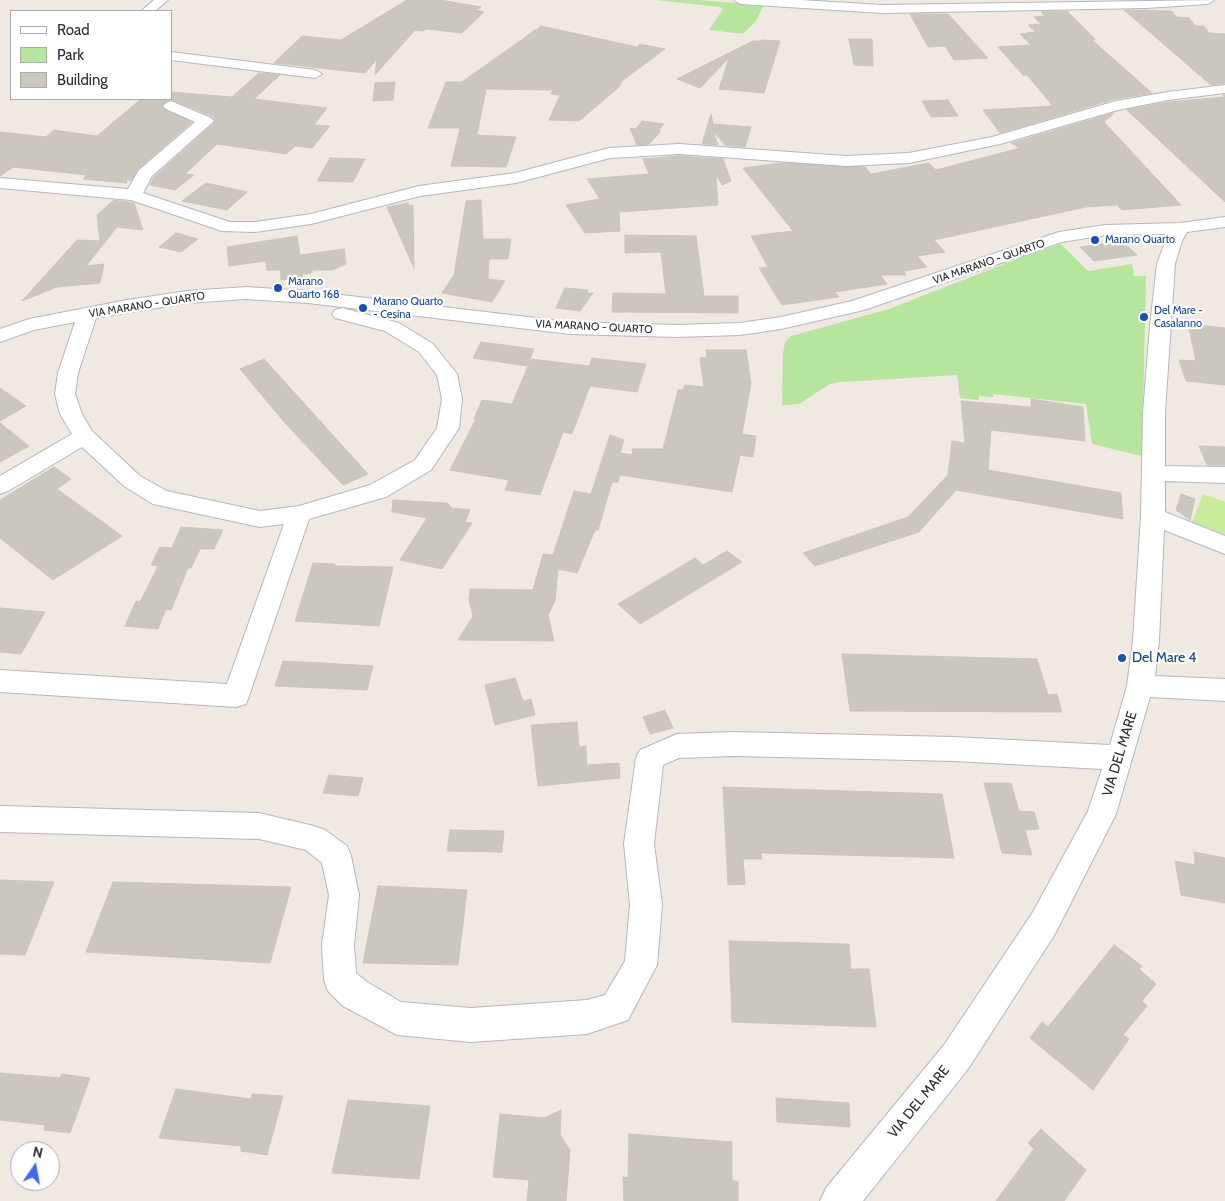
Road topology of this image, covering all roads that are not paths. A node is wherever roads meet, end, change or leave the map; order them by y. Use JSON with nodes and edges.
{"nodes":[{"id":1,"x":162,"y":0,"type":"edge"},
{"id":2,"x":740,"y":0,"type":"edge"},
{"id":3,"x":1208,"y":0,"type":"edge"},
{"id":4,"x":1145,"y":2,"type":"edge"},
{"id":5,"x":148,"y":10,"type":"edge"},
{"id":6,"x":172,"y":56,"type":"edge"},
{"id":7,"x":315,"y":74,"type":"dead end"},
{"id":8,"x":1225,"y":89,"type":"edge"},
{"id":9,"x":171,"y":106,"type":"dead end"},
{"id":10,"x":0,"y":183,"type":"edge"},
{"id":11,"x":133,"y":194,"type":"junction"},
{"id":12,"x":1225,"y":222,"type":"edge"},
{"id":13,"x":1180,"y":228,"type":"junction"},
{"id":14,"x":308,"y":297,"type":"junction"},
{"id":15,"x":88,"y":313,"type":"junction"},
{"id":16,"x":0,"y":336,"type":"edge"},
{"id":17,"x":84,"y":436,"type":"junction"},
{"id":18,"x":1154,"y":473,"type":"junction"},
{"id":19,"x":1225,"y":475,"type":"edge"},
{"id":20,"x":0,"y":486,"type":"edge"},
{"id":21,"x":299,"y":514,"type":"junction"},
{"id":22,"x":1153,"y":516,"type":"junction"},
{"id":23,"x":1225,"y":544,"type":"edge"},
{"id":24,"x":0,"y":681,"type":"edge"},
{"id":25,"x":1140,"y":686,"type":"junction"},
{"id":26,"x":1225,"y":690,"type":"edge"},
{"id":27,"x":1120,"y":758,"type":"junction"},
{"id":28,"x":0,"y":819,"type":"edge"},
{"id":29,"x":839,"y":1201,"type":"edge"}],
"edges":[{"from":1,"to":5,"type":"street"},
{"from":2,"to":4,"type":"street"},
{"from":3,"to":4,"type":"street"},
{"from":6,"to":7,"type":"street"},
{"from":8,"to":11,"type":"street"},
{"from":9,"to":11,"type":"street"},
{"from":10,"to":11,"type":"street"},
{"from":12,"to":13,"type":"street","name":"VIA MARANO - QUARTO"},
{"from":13,"to":14,"type":"street","name":"VIA MARANO - QUARTO"},
{"from":13,"to":18,"type":"street","name":"VIA DEL MARE"},
{"from":14,"to":15,"type":"street","name":"VIA MARANO - QUARTO"},
{"from":14,"to":21,"type":"street"},
{"from":15,"to":16,"type":"street","name":"VIA MARANO - QUARTO"},
{"from":15,"to":17,"type":"street"},
{"from":17,"to":20,"type":"street"},
{"from":17,"to":21,"type":"street"},
{"from":18,"to":19,"type":"street"},
{"from":18,"to":22,"type":"street","name":"VIA DEL MARE"},
{"from":21,"to":24,"type":"street"},
{"from":22,"to":23,"type":"street"},
{"from":22,"to":25,"type":"street","name":"VIA DEL MARE"},
{"from":25,"to":26,"type":"street"},
{"from":25,"to":27,"type":"street","name":"VIA DEL MARE"},
{"from":27,"to":28,"type":"street"},
{"from":27,"to":29,"type":"street","name":"VIA DEL MARE"}]}
